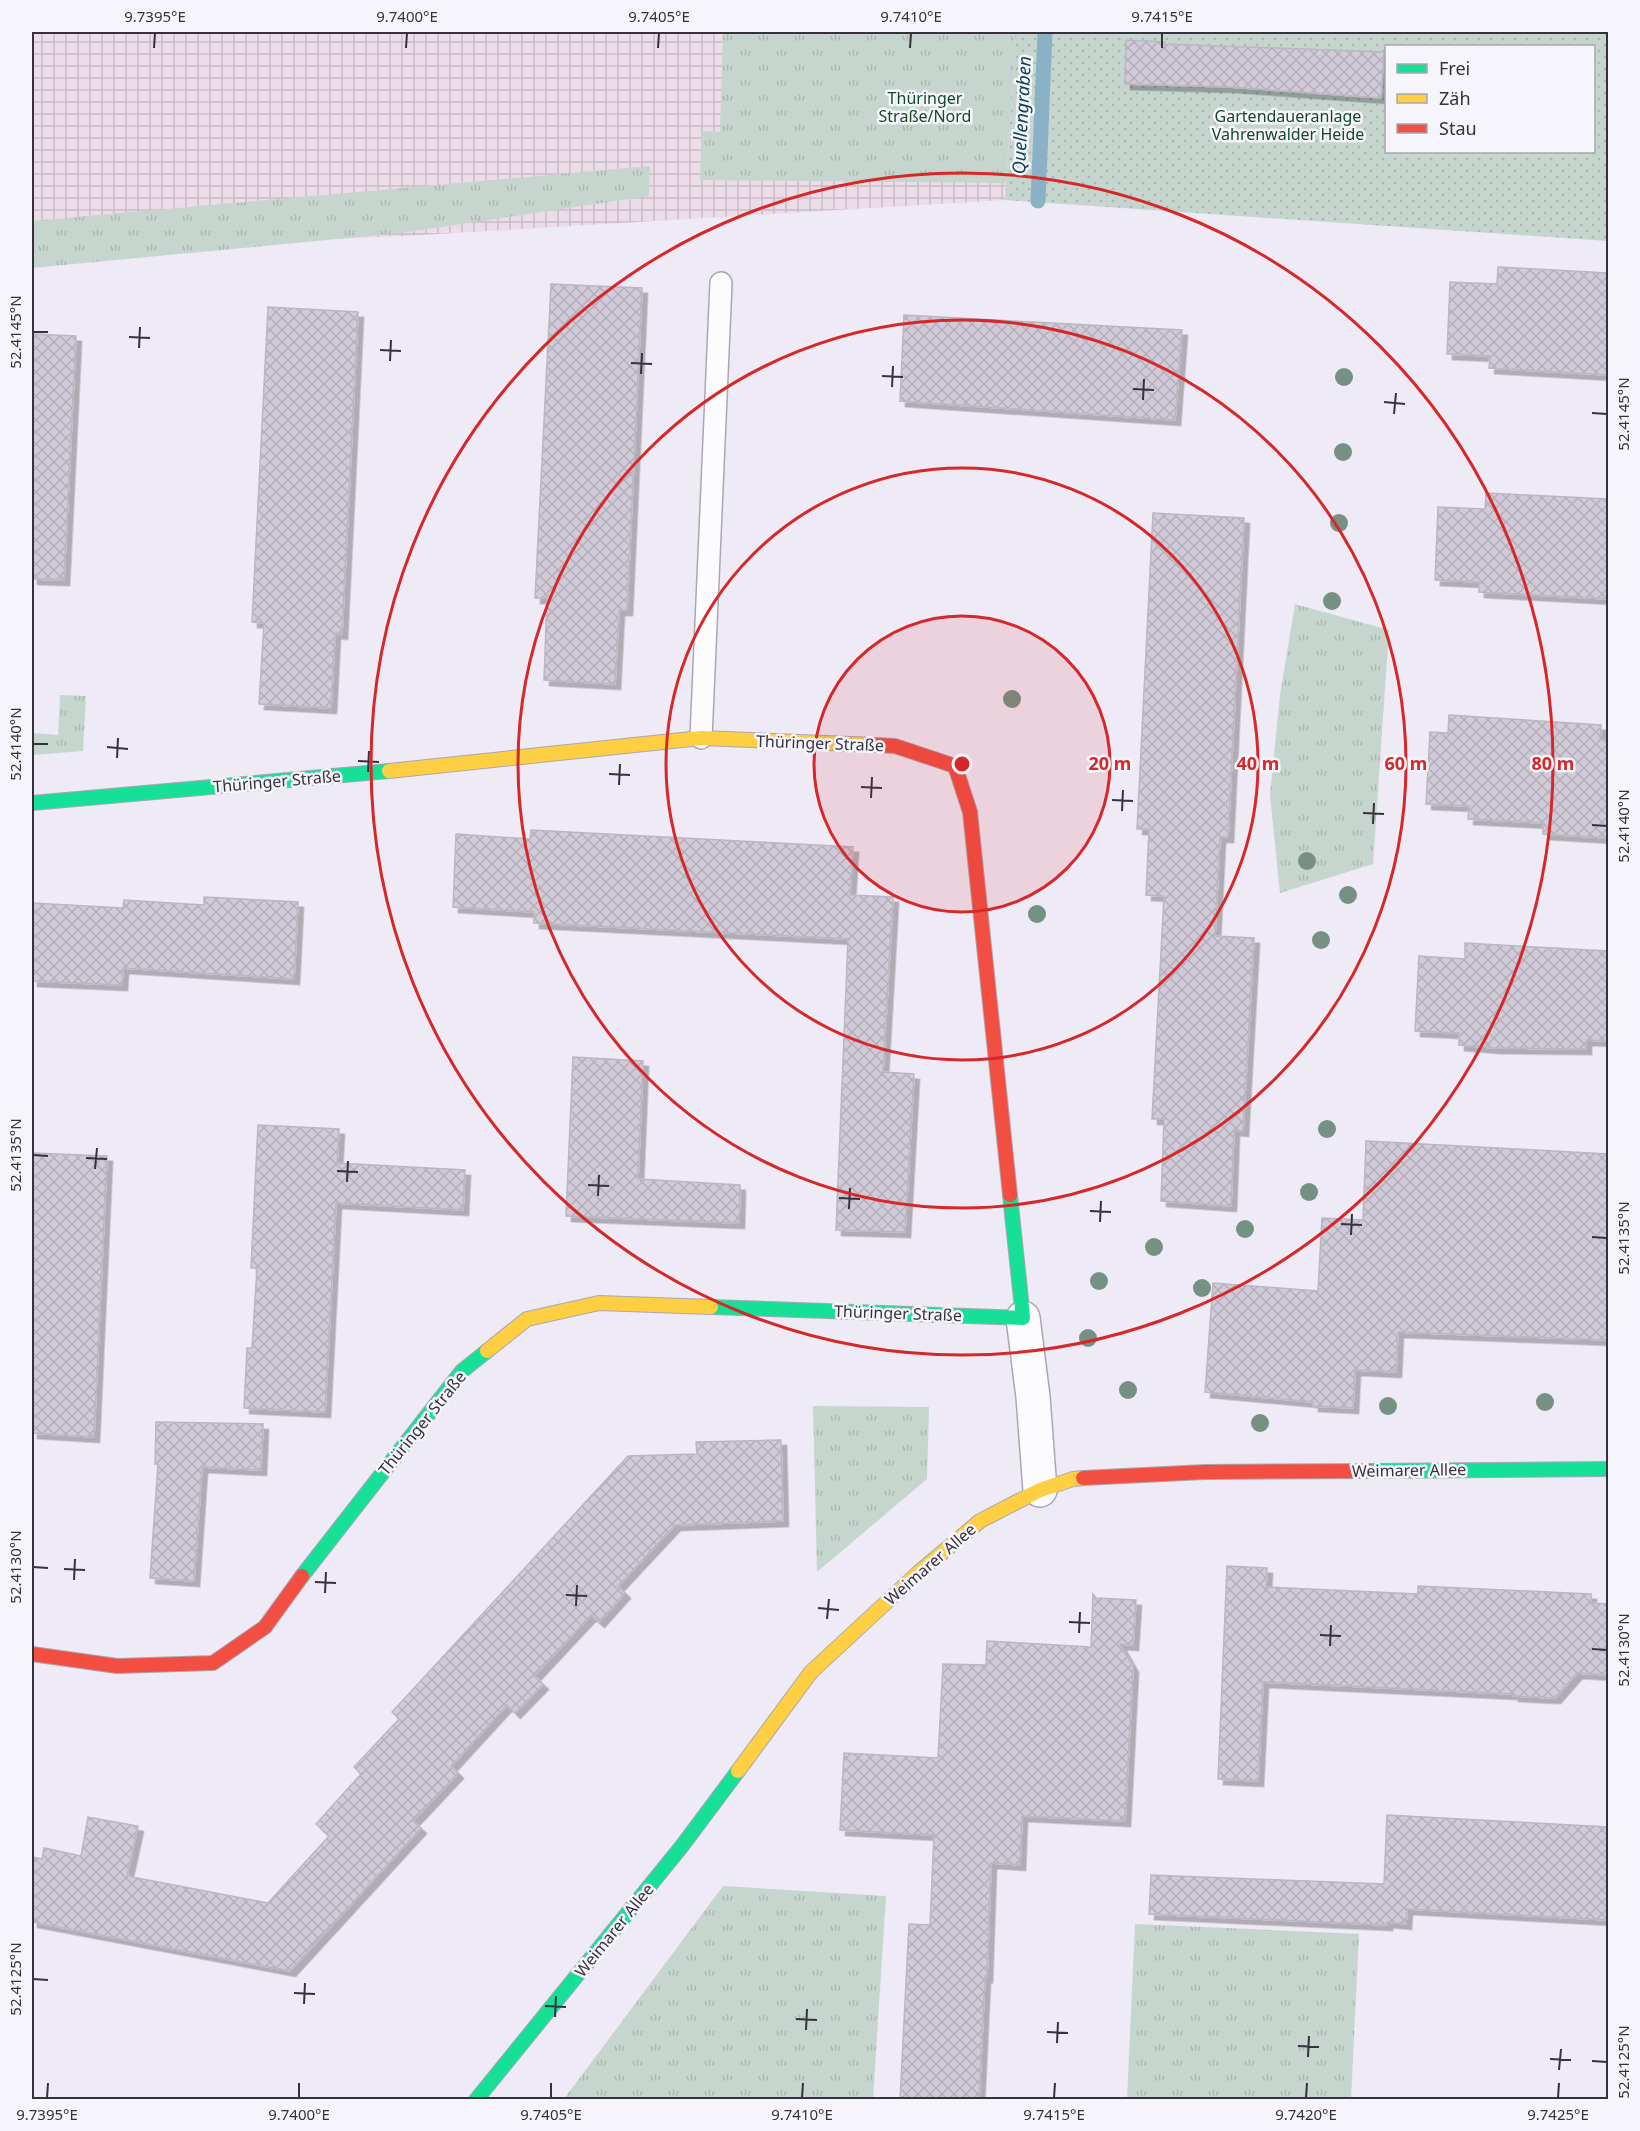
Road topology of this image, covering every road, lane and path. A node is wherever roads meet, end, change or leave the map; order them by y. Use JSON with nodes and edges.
{"nodes":[{"id":1,"x":721,"y":283,"type":"dead end"},
{"id":2,"x":701,"y":738,"type":"junction"},
{"id":3,"x":32,"y":803,"type":"edge"},
{"id":4,"x":1023,"y":1318,"type":"junction"},
{"id":5,"x":1608,"y":1469,"type":"edge"},
{"id":6,"x":1040,"y":1490,"type":"junction"},
{"id":7,"x":32,"y":1654,"type":"edge"},
{"id":8,"x":476,"y":2100,"type":"edge"}],
"edges":[{"from":1,"to":2,"type":"lane"},
{"from":2,"to":3,"type":"street","name":"Thüringer Straße"},
{"from":2,"to":4,"type":"street","name":"Thüringer Straße"},
{"from":4,"to":6,"type":"street","name":"Thüringer Straße"},
{"from":4,"to":7,"type":"street","name":"Thüringer Straße"},
{"from":5,"to":6,"type":"street","name":"Weimarer Allee"},
{"from":6,"to":8,"type":"street","name":"Weimarer Allee"}]}
